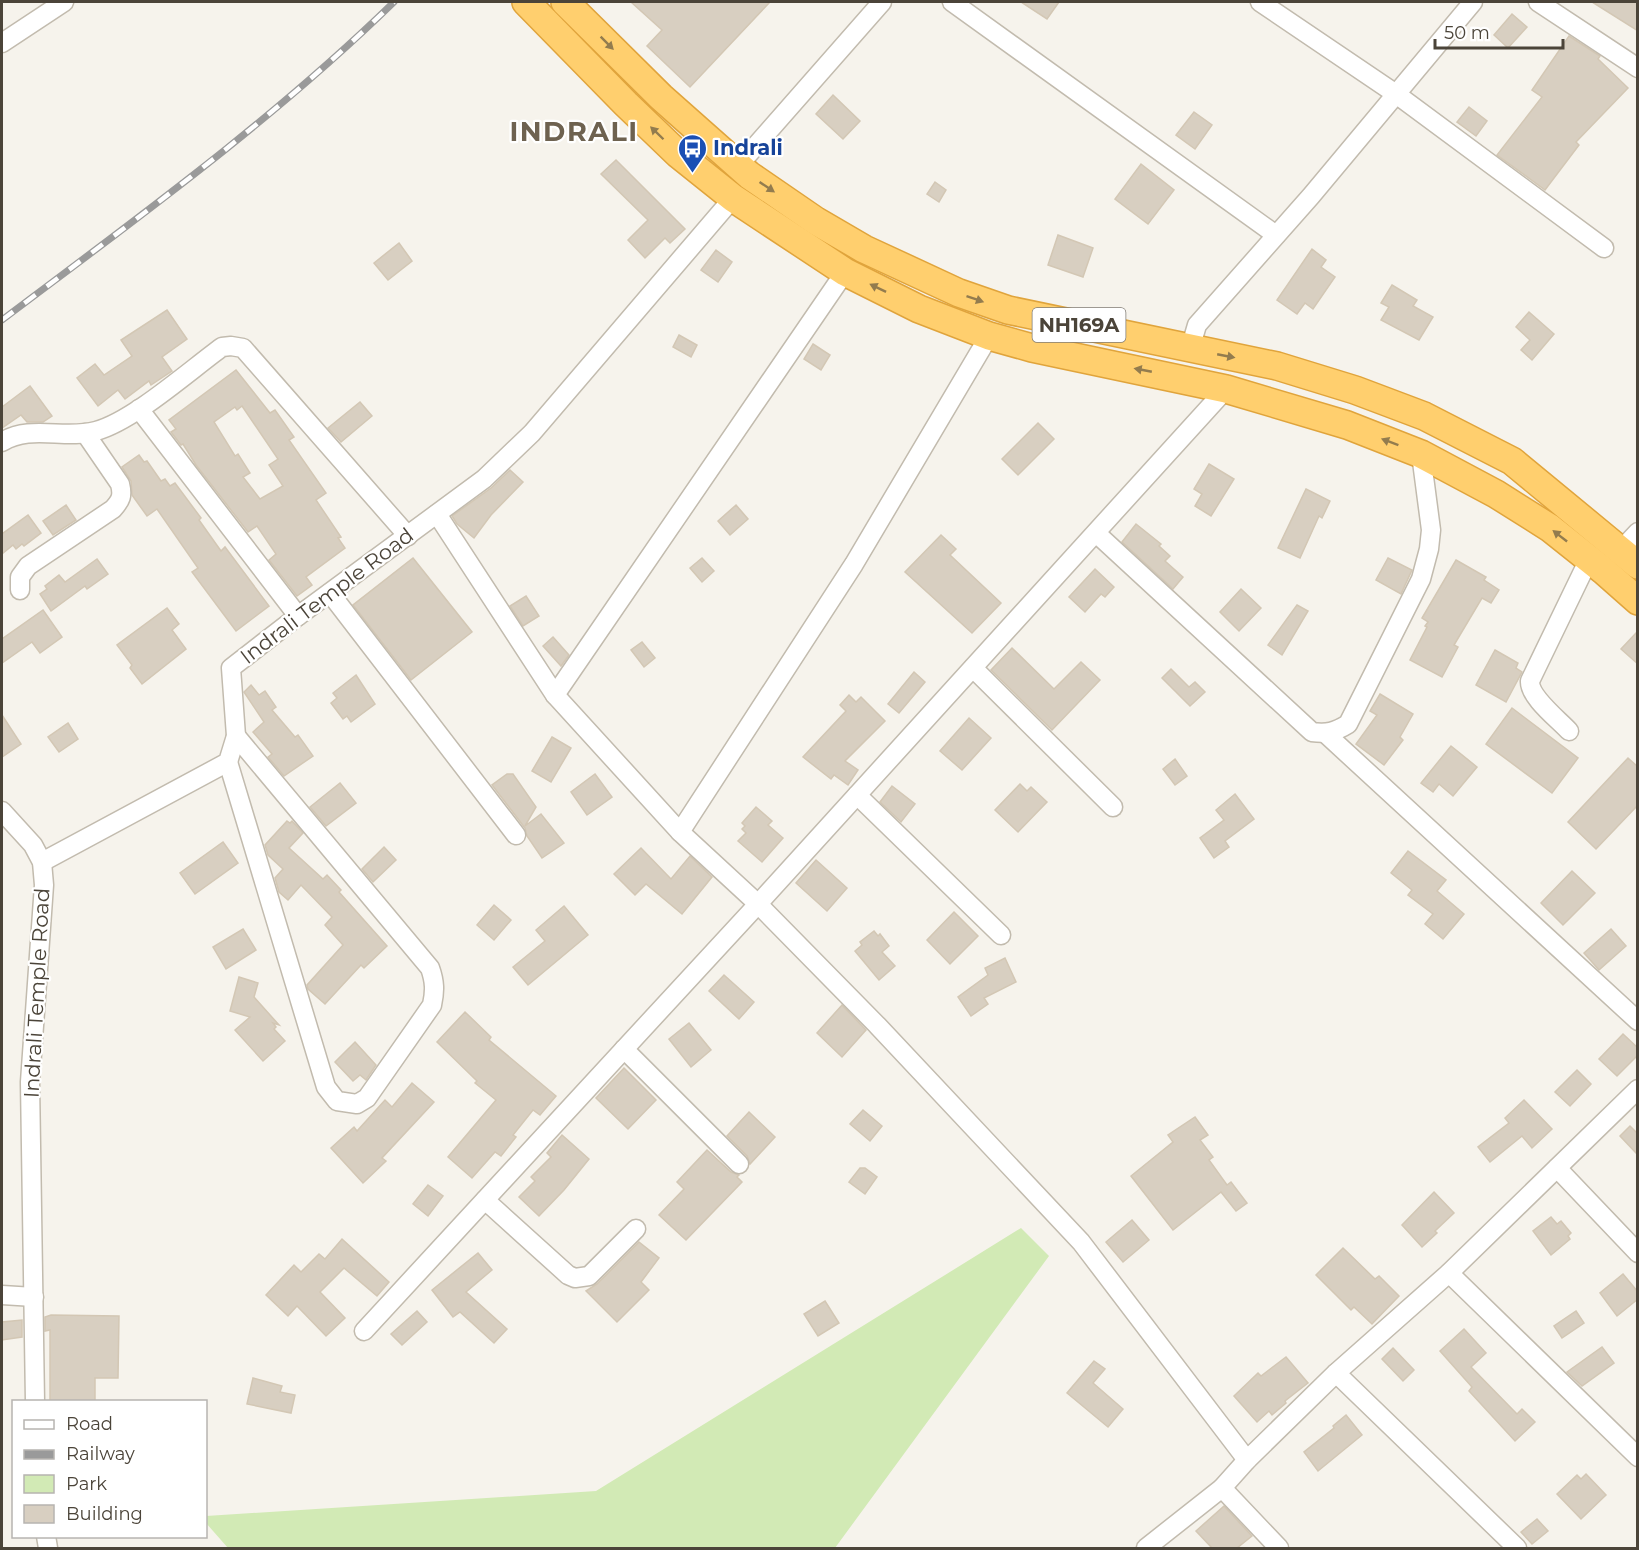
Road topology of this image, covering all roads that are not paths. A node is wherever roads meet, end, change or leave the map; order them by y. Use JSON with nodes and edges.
{"nodes":[{"id":1,"x":64,"y":2,"type":"edge"},
{"id":2,"x":526,"y":2,"type":"edge"},
{"id":3,"x":565,"y":2,"type":"edge"},
{"id":4,"x":882,"y":2,"type":"edge"},
{"id":5,"x":952,"y":2,"type":"edge"},
{"id":6,"x":1260,"y":2,"type":"edge"},
{"id":7,"x":1473,"y":2,"type":"edge"},
{"id":8,"x":1538,"y":2,"type":"edge"},
{"id":9,"x":4,"y":34,"type":"edge"},
{"id":10,"x":1638,"y":68,"type":"edge"},
{"id":11,"x":1396,"y":94,"type":"junction"},
{"id":12,"x":738,"y":166,"type":"junction"},
{"id":13,"x":733,"y":198,"type":"junction"},
{"id":14,"x":1276,"y":235,"type":"junction"},
{"id":15,"x":1604,"y":248,"type":"dead end"},
{"id":16,"x":845,"y":272,"type":"junction"},
{"id":17,"x":930,"y":281,"type":"junction"},
{"id":18,"x":919,"y":309,"type":"junction"},
{"id":19,"x":989,"y":336,"type":"junction"},
{"id":20,"x":1190,"y":349,"type":"junction"},
{"id":21,"x":1226,"y":388,"type":"junction"},
{"id":22,"x":139,"y":410,"type":"junction"},
{"id":23,"x":85,"y":433,"type":"junction"},
{"id":24,"x":2,"y":442,"type":"edge"},
{"id":25,"x":1421,"y":454,"type":"junction"},
{"id":26,"x":437,"y":514,"type":"junction"},
{"id":27,"x":1096,"y":532,"type":"junction"},
{"id":28,"x":408,"y":536,"type":"junction"},
{"id":29,"x":1632,"y":549,"type":"edge"},
{"id":30,"x":1589,"y":559,"type":"junction"},
{"id":31,"x":20,"y":590,"type":"dead end"},
{"id":32,"x":330,"y":593,"type":"junction"},
{"id":33,"x":1638,"y":601,"type":"edge"},
{"id":34,"x":298,"y":616,"type":"junction"},
{"id":35,"x":973,"y":668,"type":"junction"},
{"id":36,"x":555,"y":695,"type":"junction"},
{"id":37,"x":1569,"y":731,"type":"dead end"},
{"id":38,"x":1326,"y":734,"type":"junction"},
{"id":39,"x":236,"y":736,"type":"junction"},
{"id":40,"x":228,"y":762,"type":"junction"},
{"id":41,"x":857,"y":795,"type":"junction"},
{"id":42,"x":1113,"y":807,"type":"dead end"},
{"id":43,"x":2,"y":811,"type":"edge"},
{"id":44,"x":680,"y":832,"type":"junction"},
{"id":45,"x":516,"y":835,"type":"dead end"},
{"id":46,"x":42,"y":862,"type":"junction"},
{"id":47,"x":758,"y":904,"type":"junction"},
{"id":48,"x":1001,"y":935,"type":"dead end"},
{"id":49,"x":1638,"y":1021,"type":"edge"},
{"id":50,"x":624,"y":1049,"type":"junction"},
{"id":51,"x":1638,"y":1089,"type":"edge"},
{"id":52,"x":739,"y":1164,"type":"dead end"},
{"id":53,"x":1557,"y":1168,"type":"junction"},
{"id":54,"x":485,"y":1200,"type":"junction"},
{"id":55,"x":636,"y":1229,"type":"dead end"},
{"id":56,"x":1638,"y":1253,"type":"edge"},
{"id":57,"x":1449,"y":1273,"type":"junction"},
{"id":58,"x":2,"y":1295,"type":"edge"},
{"id":59,"x":33,"y":1297,"type":"junction"},
{"id":60,"x":364,"y":1331,"type":"dead end"},
{"id":61,"x":1336,"y":1373,"type":"junction"},
{"id":62,"x":35,"y":1400,"type":"edge"},
{"id":63,"x":1638,"y":1457,"type":"edge"},
{"id":64,"x":1247,"y":1460,"type":"junction"},
{"id":65,"x":1222,"y":1488,"type":"junction"},
{"id":66,"x":1146,"y":1548,"type":"edge"},
{"id":67,"x":1280,"y":1548,"type":"edge"},
{"id":68,"x":1517,"y":1548,"type":"edge"}],
"edges":[{"from":1,"to":9,"type":"street"},
{"from":13,"to":2,"type":"highway","number":"NH169A","one_way":true},
{"from":3,"to":12,"type":"highway","number":"NH169A","one_way":true},
{"from":4,"to":12,"type":"street"},
{"from":5,"to":14,"type":"street"},
{"from":6,"to":11,"type":"street"},
{"from":7,"to":11,"type":"street"},
{"from":8,"to":10,"type":"street"},
{"from":11,"to":14,"type":"street"},
{"from":11,"to":15,"type":"street"},
{"from":12,"to":17,"type":"highway","number":"NH169A","one_way":true},
{"from":13,"to":16,"type":"highway","number":"NH169A"},
{"from":13,"to":26,"type":"street","name":"Indrali Temple Road"},
{"from":14,"to":20,"type":"street"},
{"from":18,"to":16,"type":"highway","number":"NH169A","one_way":true},
{"from":16,"to":36,"type":"street"},
{"from":17,"to":18,"type":"highway"},
{"from":17,"to":20,"type":"highway","number":"NH169A","one_way":true},
{"from":18,"to":19,"type":"highway","number":"NH169A"},
{"from":21,"to":19,"type":"highway","number":"NH169A","one_way":true},
{"from":19,"to":44,"type":"street"},
{"from":20,"to":29,"type":"highway","number":"NH169A","one_way":true},
{"from":25,"to":21,"type":"highway","number":"NH169A","one_way":true},
{"from":21,"to":27,"type":"street"},
{"from":22,"to":23,"type":"street"},
{"from":22,"to":28,"type":"street"},
{"from":22,"to":34,"type":"street"},
{"from":23,"to":24,"type":"street"},
{"from":23,"to":31,"type":"street"},
{"from":30,"to":25,"type":"highway","number":"NH169A","one_way":true},
{"from":25,"to":38,"type":"street"},
{"from":26,"to":28,"type":"street","name":"Indrali Temple Road"},
{"from":26,"to":36,"type":"street"},
{"from":27,"to":35,"type":"street"},
{"from":27,"to":38,"type":"street"},
{"from":28,"to":32,"type":"street","name":"Indrali Temple Road"},
{"from":30,"to":33,"type":"highway","number":"NH169A"},
{"from":30,"to":37,"type":"street"},
{"from":32,"to":34,"type":"street","name":"Indrali Temple Road"},
{"from":32,"to":45,"type":"street"},
{"from":34,"to":39,"type":"street","name":"Indrali Temple Road"},
{"from":35,"to":41,"type":"street"},
{"from":35,"to":42,"type":"street"},
{"from":36,"to":44,"type":"street"},
{"from":38,"to":49,"type":"street"},
{"from":39,"to":40,"type":"street","name":"Indrali Temple Road"},
{"from":39,"to":40,"type":"street"},
{"from":40,"to":46,"type":"street","name":"Indrali Temple Road"},
{"from":41,"to":47,"type":"street"},
{"from":41,"to":48,"type":"street"},
{"from":43,"to":46,"type":"street"},
{"from":44,"to":47,"type":"street"},
{"from":46,"to":59,"type":"street","name":"Indrali Temple Road"},
{"from":47,"to":50,"type":"street"},
{"from":47,"to":64,"type":"street"},
{"from":50,"to":52,"type":"street"},
{"from":50,"to":54,"type":"street"},
{"from":51,"to":53,"type":"street"},
{"from":53,"to":56,"type":"street"},
{"from":53,"to":57,"type":"street"},
{"from":54,"to":55,"type":"street"},
{"from":54,"to":60,"type":"street"},
{"from":57,"to":61,"type":"street"},
{"from":57,"to":63,"type":"street"},
{"from":58,"to":59,"type":"street"},
{"from":59,"to":62,"type":"street","name":"Indrali Temple Road"},
{"from":61,"to":64,"type":"street"},
{"from":61,"to":68,"type":"street"},
{"from":64,"to":65,"type":"street"},
{"from":65,"to":66,"type":"street"},
{"from":65,"to":67,"type":"street"}]}
